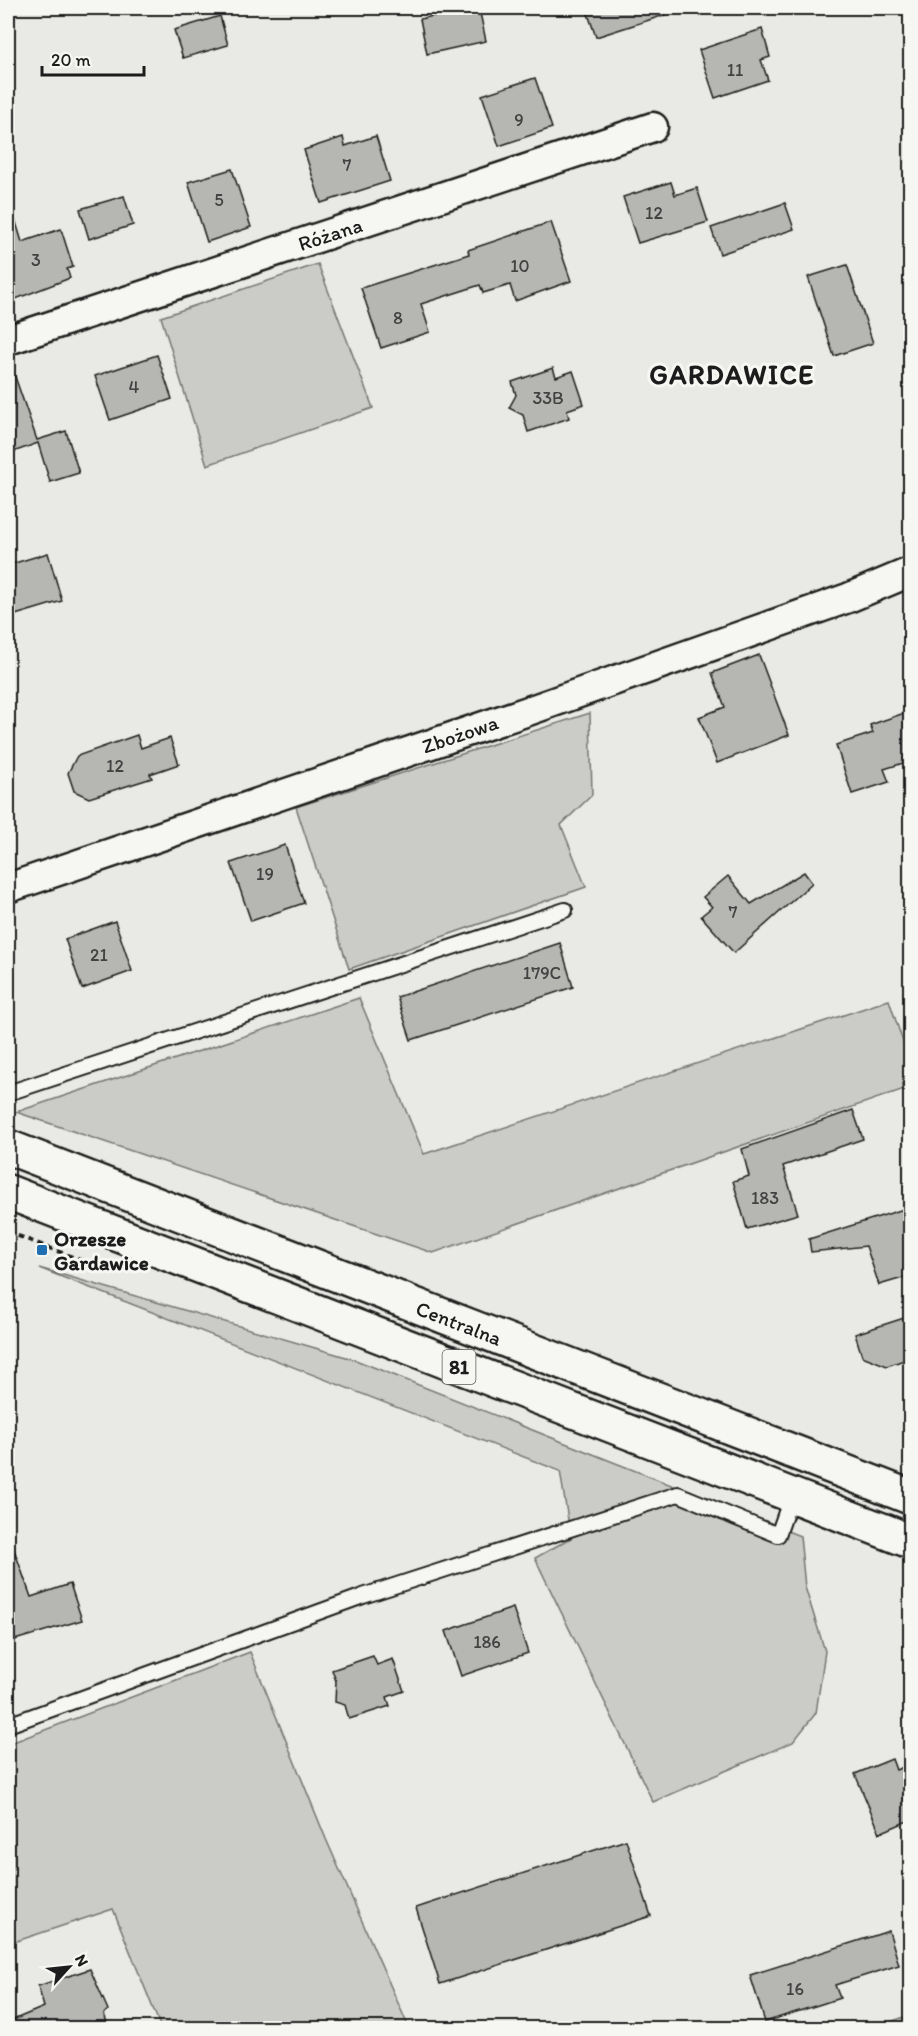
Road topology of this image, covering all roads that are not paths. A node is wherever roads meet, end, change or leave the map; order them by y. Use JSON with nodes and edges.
{"nodes":[{"id":1,"x":653,"y":127,"type":"dead end"},
{"id":2,"x":8,"y":340,"type":"edge"},
{"id":3,"x":910,"y":572,"type":"edge"},
{"id":4,"x":8,"y":888,"type":"edge"},
{"id":5,"x":565,"y":910,"type":"dead end"},
{"id":6,"x":8,"y":1093,"type":"edge"},
{"id":7,"x":8,"y":1147,"type":"edge"},
{"id":8,"x":8,"y":1192,"type":"edge"},
{"id":9,"x":792,"y":1495,"type":"junction"},
{"id":10,"x":910,"y":1497,"type":"edge"},
{"id":11,"x":910,"y":1541,"type":"edge"},
{"id":12,"x":8,"y":1725,"type":"edge"}],
"edges":[{"from":1,"to":2,"type":"street","name":"Różana"},
{"from":3,"to":4,"type":"street","name":"Zbożowa"},
{"from":5,"to":6,"type":"lane"},
{"from":7,"to":10,"type":"main road","name":"Centralna","number":"81"},
{"from":8,"to":9,"type":"main road","name":"Centralna","number":"81"},
{"from":9,"to":11,"type":"main road","name":"Centralna","number":"81"},
{"from":9,"to":12,"type":"lane"}]}
